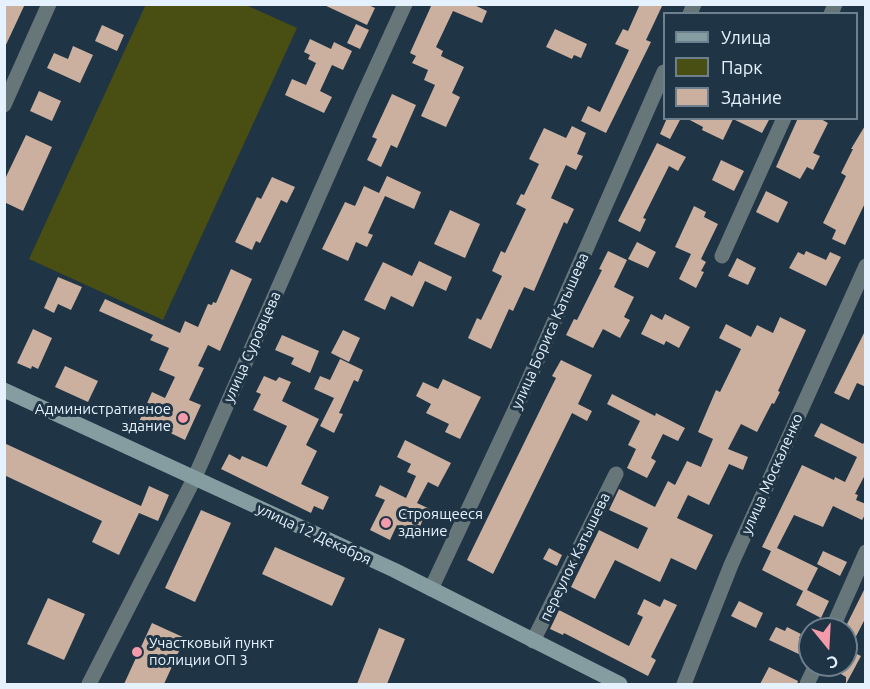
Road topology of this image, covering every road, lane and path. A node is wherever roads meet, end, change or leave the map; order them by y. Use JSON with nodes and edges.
{"nodes":[{"id":1,"x":50,"y":4,"type":"edge"},
{"id":2,"x":405,"y":4,"type":"edge"},
{"id":3,"x":663,"y":74,"type":"edge"},
{"id":4,"x":4,"y":105,"type":"edge"},
{"id":5,"x":783,"y":120,"type":"edge"},
{"id":6,"x":722,"y":256,"type":"dead end"},
{"id":7,"x":866,"y":266,"type":"edge"},
{"id":8,"x":4,"y":390,"type":"edge"},
{"id":9,"x":616,"y":474,"type":"dead end"},
{"id":10,"x":194,"y":479,"type":"junction"},
{"id":11,"x":866,"y":552,"type":"edge"},
{"id":12,"x":431,"y":589,"type":"junction"},
{"id":13,"x":837,"y":617,"type":"edge"},
{"id":14,"x":533,"y":641,"type":"junction"},
{"id":15,"x":89,"y":684,"type":"edge"},
{"id":16,"x":620,"y":684,"type":"edge"},
{"id":17,"x":684,"y":684,"type":"edge"}],
"edges":[{"from":1,"to":4,"type":"street"},
{"from":2,"to":10,"type":"street","name":"улица Суровцева"},
{"from":3,"to":12,"type":"street","name":"улица Бориса Катышева"},
{"from":5,"to":6,"type":"street"},
{"from":7,"to":17,"type":"street","name":"улица Москаленко"},
{"from":8,"to":10,"type":"main road","name":"улица 12 Декабря"},
{"from":9,"to":14,"type":"street","name":"переулок Катышева"},
{"from":10,"to":12,"type":"main road","name":"улица 12 Декабря"},
{"from":10,"to":15,"type":"street","name":"улица Суровцева"},
{"from":11,"to":13,"type":"street"},
{"from":12,"to":14,"type":"main road","name":"улица 12 Декабря"},
{"from":14,"to":16,"type":"main road","name":"улица 12 Декабря"}]}
